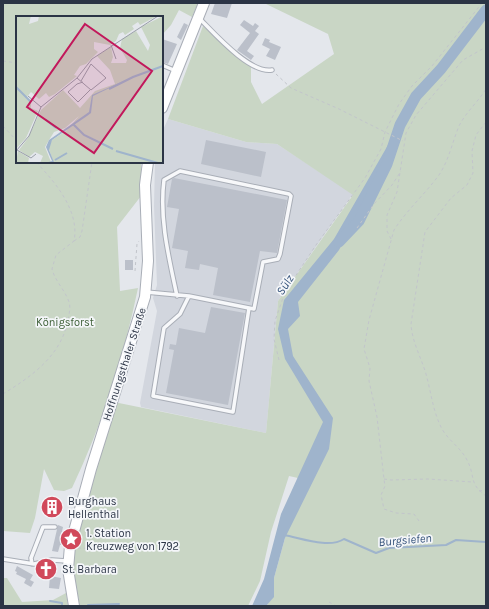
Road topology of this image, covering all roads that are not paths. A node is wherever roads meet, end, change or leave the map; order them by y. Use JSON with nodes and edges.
{"nodes":[{"id":1,"x":204,"y":3,"type":"edge"},
{"id":2,"x":198,"y":18,"type":"junction"},
{"id":3,"x":163,"y":65,"type":"edge"},
{"id":4,"x":272,"y":70,"type":"road end"},
{"id":5,"x":177,"y":71,"type":"junction"},
{"id":6,"x":163,"y":106,"type":"edge"},
{"id":7,"x":148,"y":163,"type":"edge"},
{"id":8,"x":145,"y":292,"type":"junction"},
{"id":9,"x":177,"y":296,"type":"junction"},
{"id":10,"x":189,"y":296,"type":"junction"},
{"id":11,"x":249,"y":308,"type":"junction"},
{"id":12,"x":55,"y":527,"type":"dead end"},
{"id":13,"x":3,"y":559,"type":"edge"},
{"id":14,"x":68,"y":561,"type":"junction"},
{"id":15,"x":32,"y":564,"type":"junction"},
{"id":16,"x":74,"y":606,"type":"edge"}],
"edges":[{"from":1,"to":2,"type":"main road"},
{"from":2,"to":4,"type":"lane"},
{"from":2,"to":5,"type":"main road"},
{"from":3,"to":5,"type":"lane"},
{"from":5,"to":6,"type":"main road"},
{"from":7,"to":8,"type":"main road","name":"Hoffnungsthaler Straße"},
{"from":8,"to":9,"type":"lane"},
{"from":8,"to":14,"type":"main road","name":"Hoffnungsthaler Straße"},
{"from":9,"to":10,"type":"lane"},
{"from":9,"to":11,"type":"lane"},
{"from":10,"to":11,"type":"lane"},
{"from":10,"to":11,"type":"lane"},
{"from":12,"to":15,"type":"lane"},
{"from":13,"to":15,"type":"lane"},
{"from":14,"to":15,"type":"lane"},
{"from":14,"to":16,"type":"main road","name":"Hoffnungsthaler Straße"}]}
